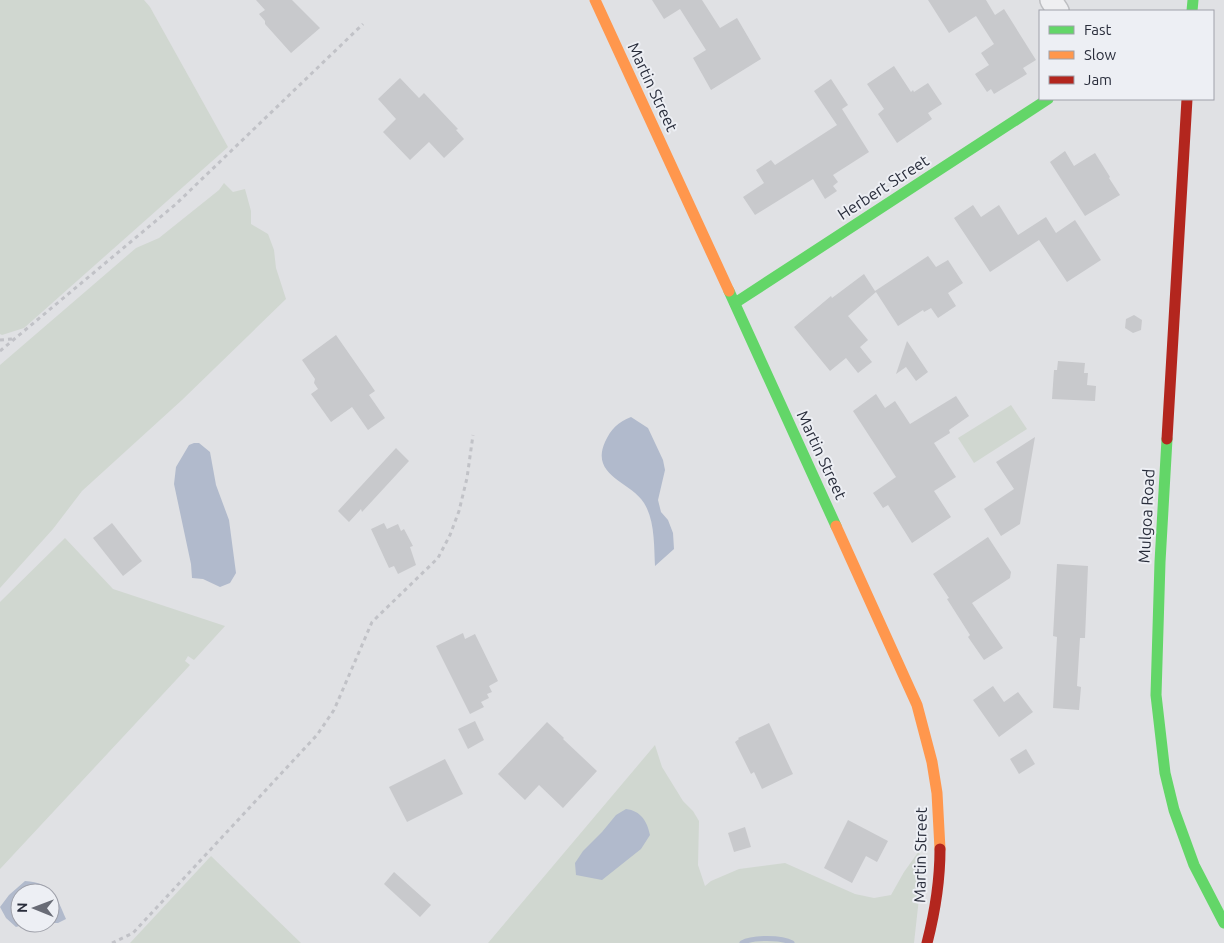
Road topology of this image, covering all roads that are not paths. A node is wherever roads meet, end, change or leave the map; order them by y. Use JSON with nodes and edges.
{"nodes":[{"id":1,"x":595,"y":0,"type":"edge"},
{"id":2,"x":1046,"y":100,"type":"edge"},
{"id":3,"x":1187,"y":100,"type":"edge"},
{"id":4,"x":735,"y":303,"type":"junction"},
{"id":5,"x":1224,"y":923,"type":"edge"},
{"id":6,"x":927,"y":943,"type":"edge"}],
"edges":[{"from":1,"to":4,"type":"street","name":"Martin Street"},
{"from":2,"to":4,"type":"street","name":"Herbert Street"},
{"from":3,"to":5,"type":"street","name":"Mulgoa Road"},
{"from":4,"to":6,"type":"street","name":"Martin Street"}]}
